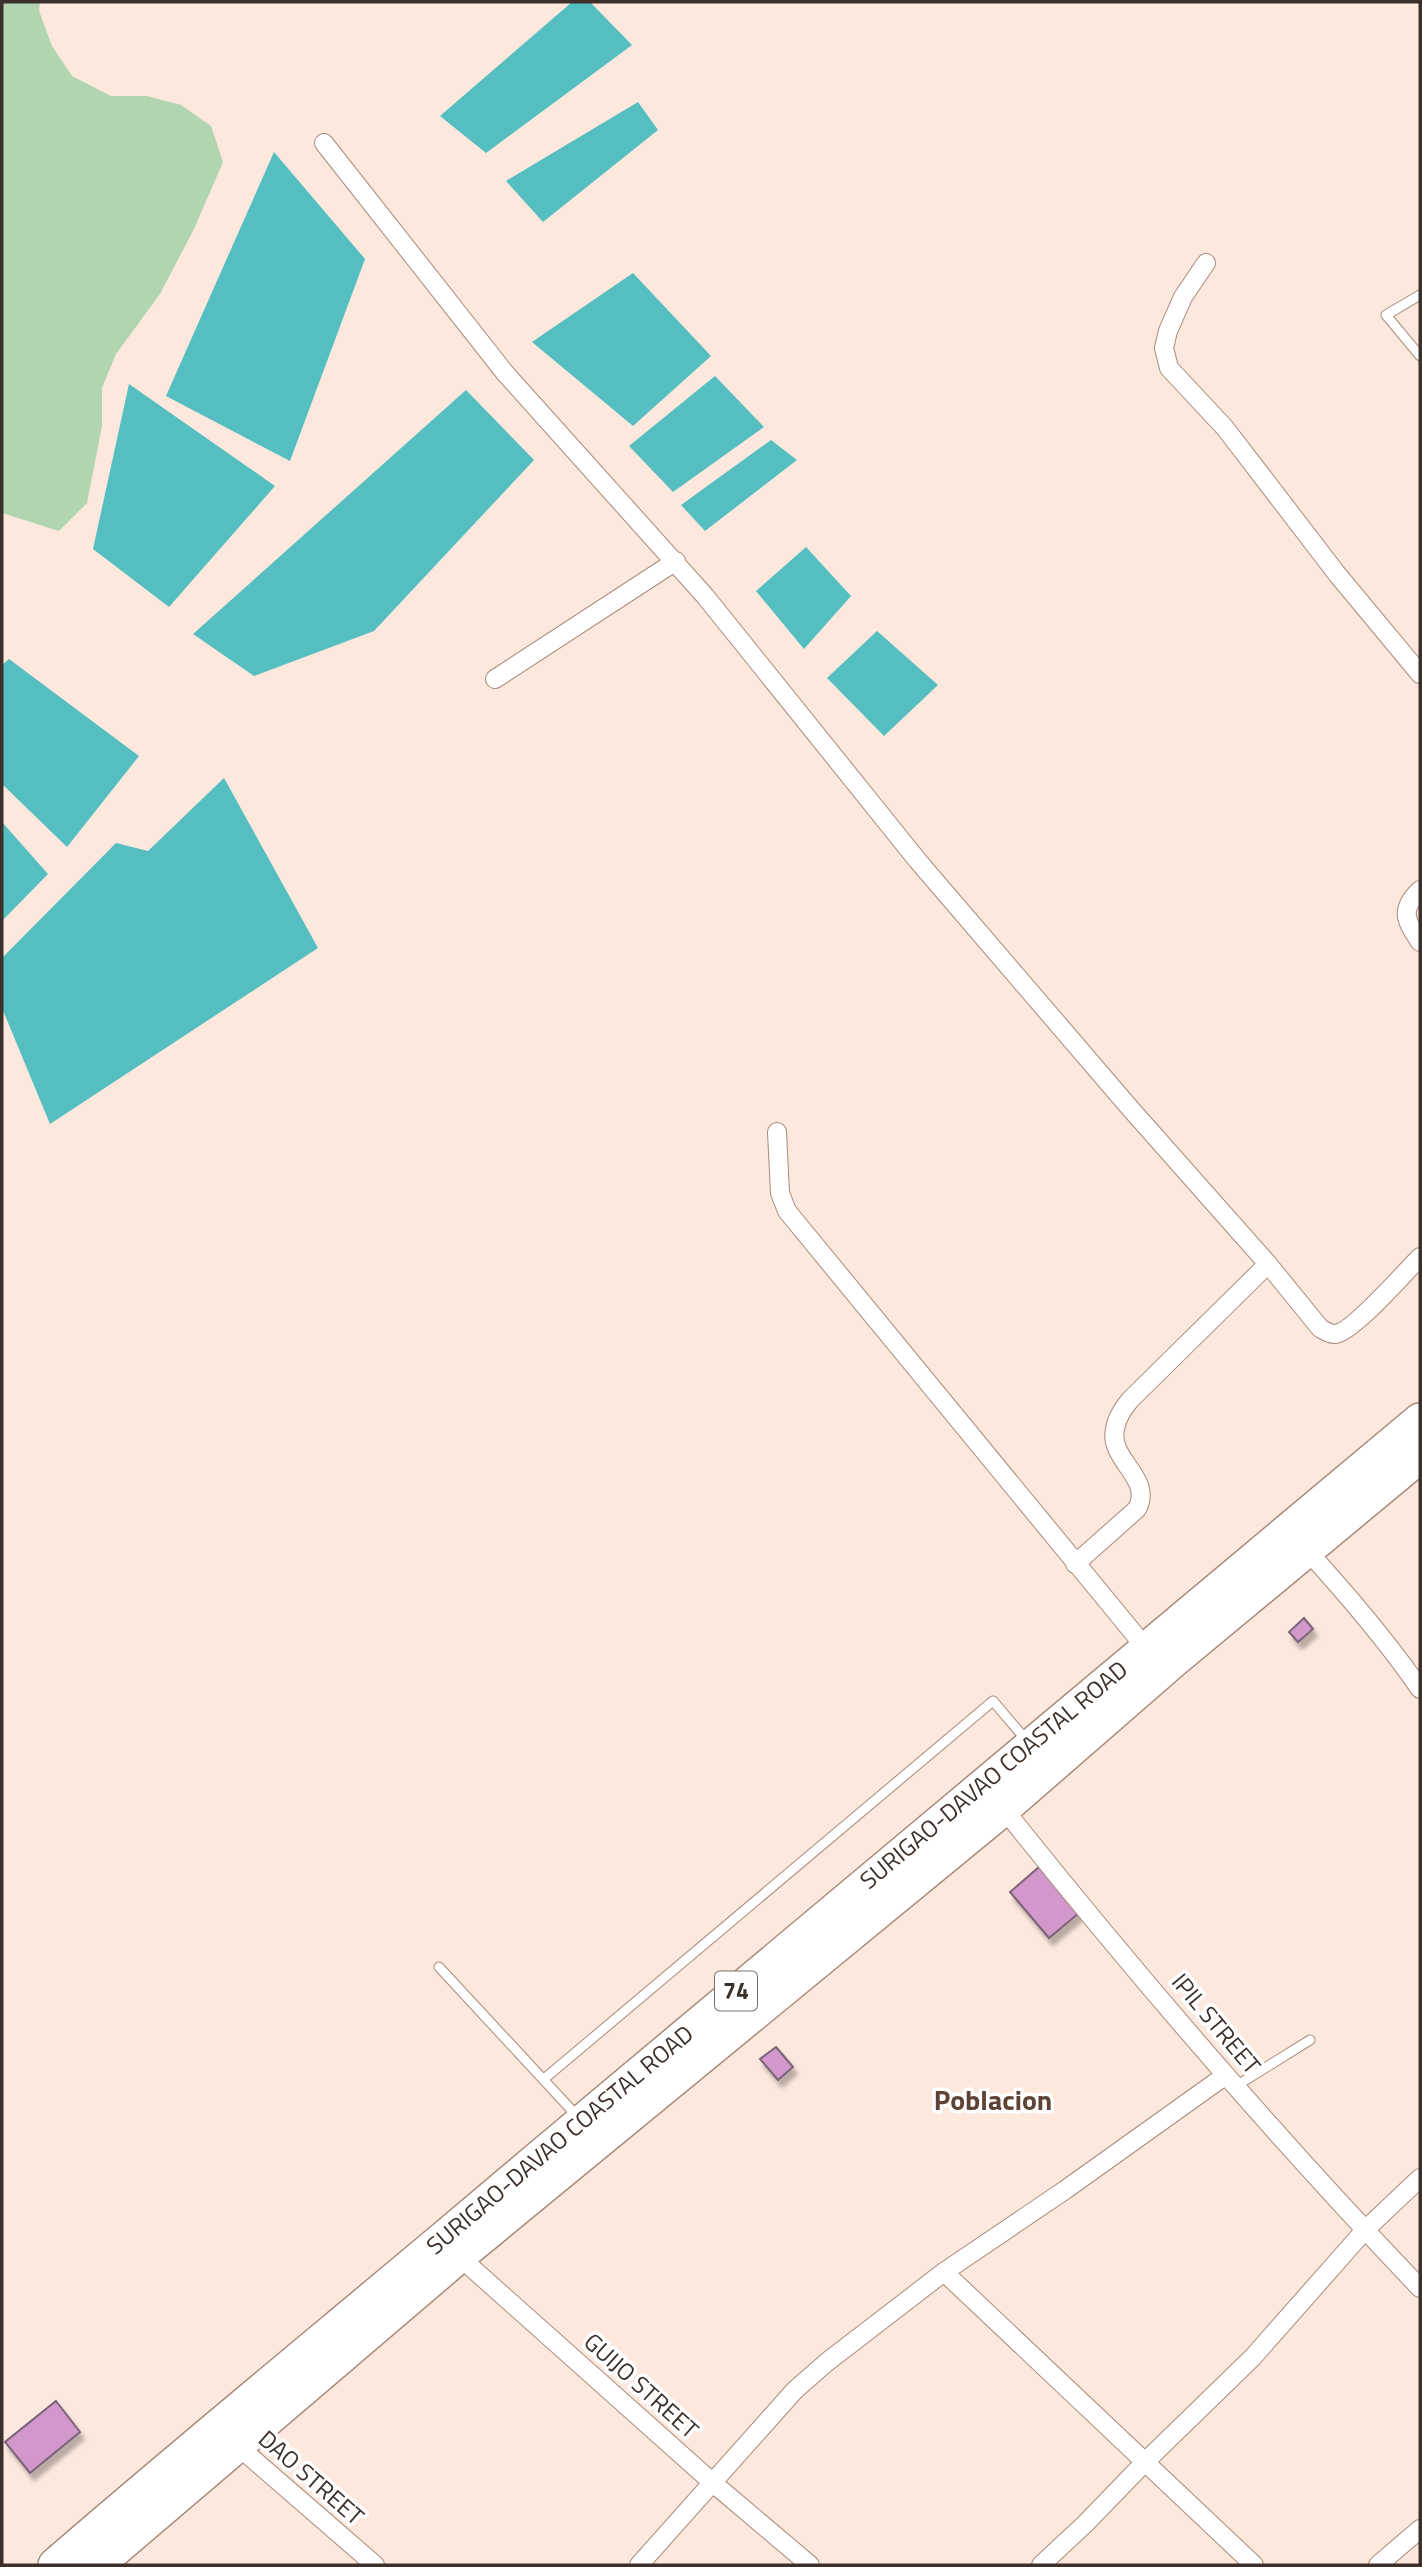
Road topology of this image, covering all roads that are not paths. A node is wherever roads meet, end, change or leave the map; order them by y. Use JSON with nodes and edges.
{"nodes":[{"id":1,"x":324,"y":143,"type":"dead end"},
{"id":2,"x":1206,"y":262,"type":"dead end"},
{"id":3,"x":1420,"y":295,"type":"edge"},
{"id":4,"x":1420,"y":356,"type":"edge"},
{"id":5,"x":676,"y":561,"type":"junction"},
{"id":6,"x":1420,"y":674,"type":"edge"},
{"id":7,"x":495,"y":679,"type":"dead end"},
{"id":8,"x":1420,"y":890,"type":"edge"},
{"id":9,"x":1420,"y":942,"type":"edge"},
{"id":10,"x":777,"y":1132,"type":"dead end"},
{"id":11,"x":1420,"y":1257,"type":"edge"},
{"id":12,"x":1268,"y":1264,"type":"junction"},
{"id":13,"x":1420,"y":1420,"type":"edge"},
{"id":14,"x":1420,"y":1456,"type":"edge"},
{"id":15,"x":1297,"y":1540,"type":"junction"},
{"id":16,"x":1075,"y":1564,"type":"junction"},
{"id":17,"x":1145,"y":1647,"type":"junction"},
{"id":18,"x":1420,"y":1689,"type":"edge"},
{"id":19,"x":1030,"y":1745,"type":"junction"},
{"id":20,"x":993,"y":1796,"type":"junction"},
{"id":21,"x":439,"y":1967,"type":"dead end"},
{"id":22,"x":1310,"y":2040,"type":"dead end"},
{"id":23,"x":544,"y":2079,"type":"junction"},
{"id":24,"x":1231,"y":2081,"type":"junction"},
{"id":25,"x":582,"y":2121,"type":"junction"},
{"id":26,"x":1420,"y":2178,"type":"edge"},
{"id":27,"x":1365,"y":2230,"type":"junction"},
{"id":28,"x":450,"y":2248,"type":"junction"},
{"id":29,"x":944,"y":2272,"type":"junction"},
{"id":30,"x":1420,"y":2288,"type":"edge"},
{"id":31,"x":227,"y":2435,"type":"junction"},
{"id":32,"x":1145,"y":2462,"type":"junction"},
{"id":33,"x":713,"y":2483,"type":"junction"},
{"id":34,"x":1420,"y":2529,"type":"edge"},
{"id":35,"x":100,"y":2557,"type":"edge"},
{"id":36,"x":55,"y":2565,"type":"edge"},
{"id":37,"x":375,"y":2565,"type":"edge"},
{"id":38,"x":639,"y":2565,"type":"edge"},
{"id":39,"x":810,"y":2565,"type":"edge"},
{"id":40,"x":1041,"y":2565,"type":"edge"},
{"id":41,"x":1254,"y":2565,"type":"edge"},
{"id":42,"x":1378,"y":2565,"type":"edge"}],
"edges":[{"from":1,"to":5,"type":"street"},
{"from":2,"to":6,"type":"street"},
{"from":3,"to":4,"type":"lane"},
{"from":5,"to":7,"type":"street"},
{"from":5,"to":12,"type":"street"},
{"from":8,"to":9,"type":"street"},
{"from":10,"to":16,"type":"street"},
{"from":11,"to":12,"type":"street"},
{"from":12,"to":16,"type":"street"},
{"from":13,"to":15,"type":"highway","name":"SURIGAO-DAVAO COASTAL ROAD","number":"74"},
{"from":14,"to":15,"type":"highway","name":"SURIGAO-DAVAO COASTAL ROAD","number":"74"},
{"from":15,"to":17,"type":"highway","name":"SURIGAO-DAVAO COASTAL ROAD","number":"74"},
{"from":15,"to":18,"type":"street"},
{"from":15,"to":20,"type":"highway","name":"SURIGAO-DAVAO COASTAL ROAD","number":"74"},
{"from":16,"to":17,"type":"street"},
{"from":17,"to":19,"type":"highway","name":"SURIGAO-DAVAO COASTAL ROAD","number":"74"},
{"from":19,"to":20,"type":"highway","name":"SURIGAO-DAVAO COASTAL ROAD","number":"74"},
{"from":19,"to":23,"type":"lane"},
{"from":20,"to":24,"type":"street","name":"IPIL STREET"},
{"from":20,"to":25,"type":"highway","name":"SURIGAO-DAVAO COASTAL ROAD","number":"74"},
{"from":20,"to":28,"type":"highway","name":"SURIGAO-DAVAO COASTAL ROAD","number":"74"},
{"from":21,"to":23,"type":"lane"},
{"from":22,"to":24,"type":"lane"},
{"from":23,"to":25,"type":"lane"},
{"from":24,"to":27,"type":"street","name":"IPIL STREET"},
{"from":24,"to":29,"type":"street"},
{"from":25,"to":28,"type":"highway","name":"SURIGAO-DAVAO COASTAL ROAD","number":"74"},
{"from":26,"to":27,"type":"street"},
{"from":27,"to":30,"type":"street","name":"IPIL STREET"},
{"from":27,"to":32,"type":"street"},
{"from":28,"to":31,"type":"highway","name":"SURIGAO-DAVAO COASTAL ROAD","number":"74"},
{"from":28,"to":33,"type":"street","name":"GUIJO STREET"},
{"from":29,"to":32,"type":"street"},
{"from":29,"to":33,"type":"street"},
{"from":31,"to":35,"type":"highway","name":"SURIGAO-DAVAO COASTAL ROAD","number":"74"},
{"from":31,"to":37,"type":"street","name":"DAO STREET"},
{"from":32,"to":40,"type":"street"},
{"from":32,"to":41,"type":"street"},
{"from":33,"to":38,"type":"street"},
{"from":33,"to":39,"type":"street","name":"GUIJO STREET"},
{"from":34,"to":42,"type":"street"},
{"from":35,"to":36,"type":"highway","name":"SURIGAO-DAVAO COASTAL ROAD","number":"74"}]}
